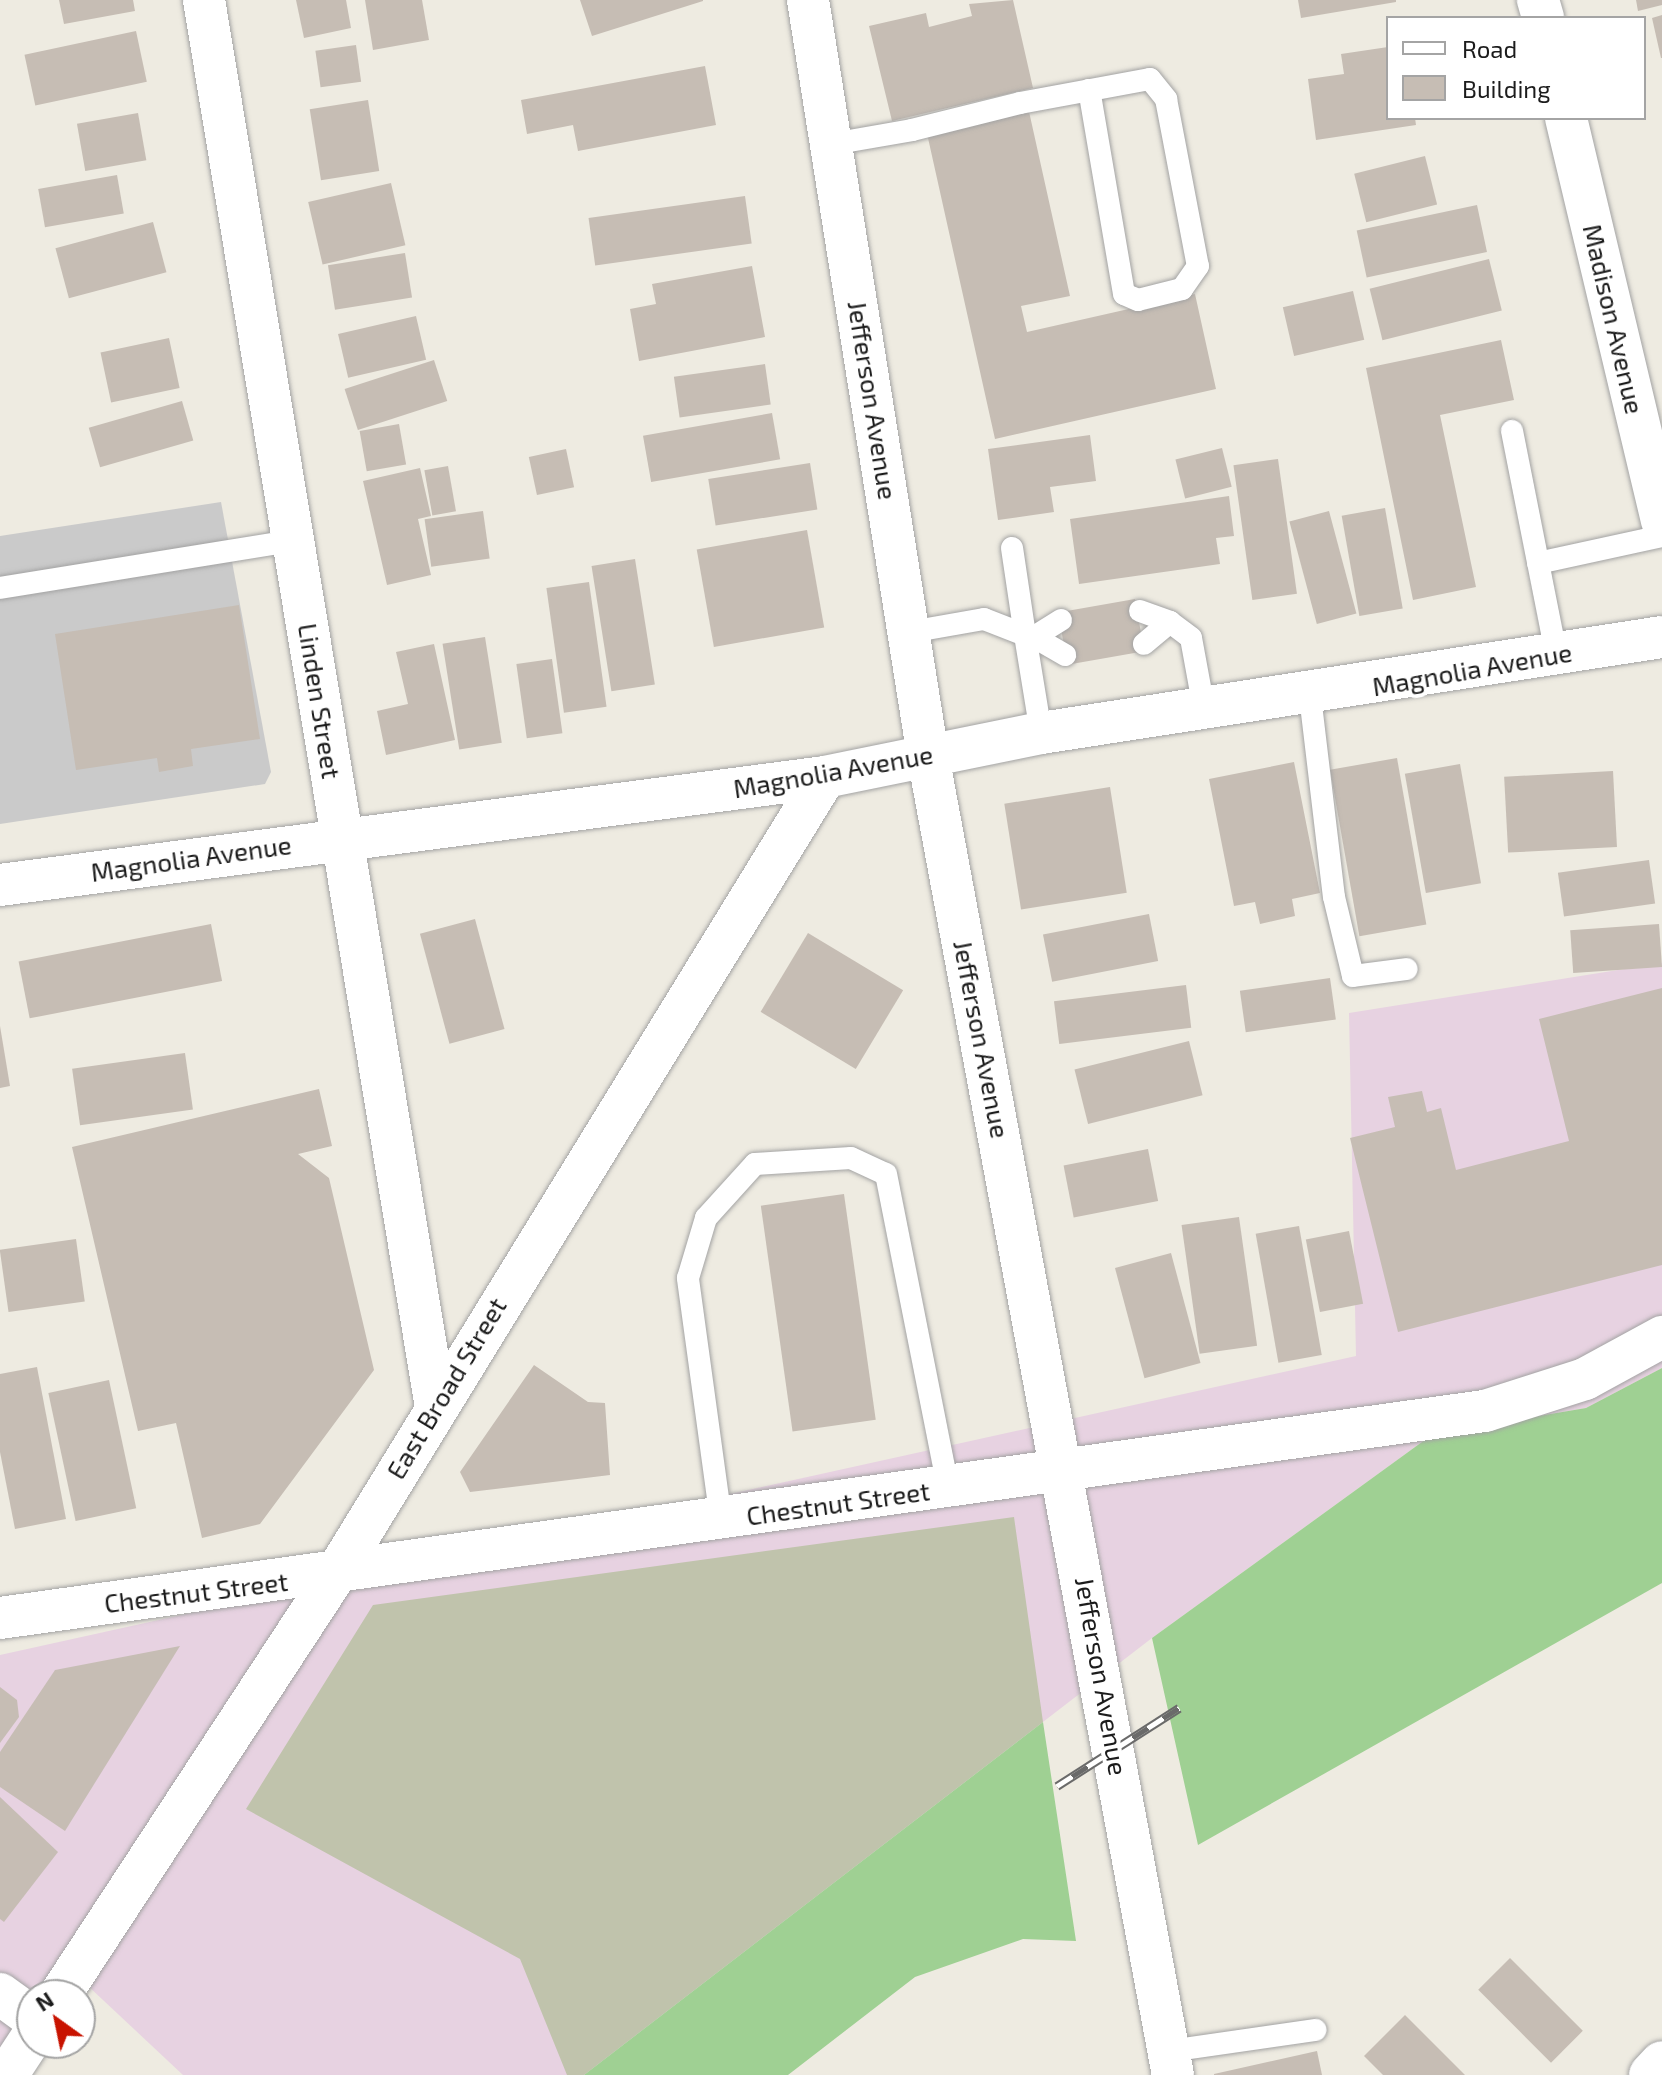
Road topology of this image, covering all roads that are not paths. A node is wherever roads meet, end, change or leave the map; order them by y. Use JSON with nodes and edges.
{"nodes":[{"id":1,"x":204,"y":0,"type":"edge"},
{"id":2,"x":808,"y":0,"type":"edge"},
{"id":3,"x":1089,"y":90,"type":"junction"},
{"id":4,"x":1566,"y":120,"type":"edge"},
{"id":5,"x":832,"y":144,"type":"junction"},
{"id":6,"x":1512,"y":431,"type":"dead end"},
{"id":7,"x":1662,"y":521,"type":"edge"},
{"id":8,"x":1662,"y":536,"type":"edge"},
{"id":9,"x":296,"y":540,"type":"junction"},
{"id":10,"x":1012,"y":548,"type":"dead end"},
{"id":11,"x":1538,"y":563,"type":"junction"},
{"id":12,"x":0,"y":588,"type":"edge"},
{"id":13,"x":1140,"y":611,"type":"dead end"},
{"id":14,"x":1061,"y":620,"type":"dead end"},
{"id":15,"x":1170,"y":622,"type":"junction"},
{"id":16,"x":910,"y":632,"type":"junction"},
{"id":17,"x":1030,"y":636,"type":"junction"},
{"id":18,"x":1662,"y":637,"type":"edge"},
{"id":19,"x":1144,"y":644,"type":"dead end"},
{"id":20,"x":1556,"y":654,"type":"junction"},
{"id":21,"x":1065,"y":655,"type":"dead end"},
{"id":22,"x":1310,"y":696,"type":"junction"},
{"id":23,"x":1204,"y":709,"type":"junction"},
{"id":24,"x":1041,"y":733,"type":"junction"},
{"id":25,"x":928,"y":756,"type":"junction"},
{"id":26,"x":825,"y":777,"type":"junction"},
{"id":27,"x":340,"y":837,"type":"junction"},
{"id":28,"x":0,"y":885,"type":"edge"},
{"id":29,"x":1407,"y":969,"type":"dead end"},
{"id":30,"x":1662,"y":1337,"type":"edge"},
{"id":31,"x":435,"y":1402,"type":"junction"},
{"id":32,"x":1065,"y":1471,"type":"junction"},
{"id":33,"x":948,"y":1487,"type":"junction"},
{"id":34,"x":721,"y":1520,"type":"junction"},
{"id":35,"x":335,"y":1575,"type":"junction"},
{"id":36,"x":0,"y":1618,"type":"edge"},
{"id":37,"x":70,"y":1979,"type":"edge"},
{"id":38,"x":1315,"y":2030,"type":"dead end"},
{"id":39,"x":1171,"y":2063,"type":"edge"},
{"id":40,"x":1662,"y":2063,"type":"edge"},
{"id":41,"x":1651,"y":2075,"type":"edge"}],
"edges":[{"from":1,"to":9,"type":"street","name":"Linden Street"},
{"from":2,"to":5,"type":"street","name":"Jefferson Avenue"},
{"from":3,"to":3,"type":"lane"},
{"from":3,"to":5,"type":"lane"},
{"from":4,"to":7,"type":"street","name":"Madison Avenue"},
{"from":5,"to":16,"type":"street","name":"Jefferson Avenue"},
{"from":6,"to":11,"type":"lane"},
{"from":8,"to":11,"type":"lane"},
{"from":9,"to":12,"type":"lane"},
{"from":9,"to":27,"type":"street","name":"Linden Street"},
{"from":10,"to":17,"type":"lane"},
{"from":11,"to":20,"type":"lane"},
{"from":13,"to":15,"type":"lane"},
{"from":14,"to":17,"type":"lane"},
{"from":15,"to":19,"type":"lane"},
{"from":15,"to":23,"type":"lane"},
{"from":16,"to":17,"type":"lane"},
{"from":16,"to":25,"type":"street","name":"Jefferson Avenue"},
{"from":17,"to":21,"type":"lane"},
{"from":17,"to":24,"type":"lane"},
{"from":18,"to":20,"type":"street","name":"Magnolia Avenue"},
{"from":20,"to":22,"type":"street","name":"Magnolia Avenue"},
{"from":22,"to":23,"type":"street","name":"Magnolia Avenue"},
{"from":22,"to":29,"type":"lane"},
{"from":23,"to":24,"type":"street","name":"Magnolia Avenue"},
{"from":24,"to":25,"type":"street","name":"Magnolia Avenue"},
{"from":25,"to":26,"type":"street","name":"Magnolia Avenue"},
{"from":25,"to":32,"type":"street","name":"Jefferson Avenue"},
{"from":26,"to":27,"type":"street","name":"Magnolia Avenue"},
{"from":26,"to":31,"type":"street","name":"East Broad Street"},
{"from":27,"to":28,"type":"street","name":"Magnolia Avenue"},
{"from":27,"to":31,"type":"street","name":"Linden Street"},
{"from":30,"to":32,"type":"street","name":"Chestnut Street"},
{"from":31,"to":35,"type":"street","name":"East Broad Street"},
{"from":32,"to":33,"type":"street","name":"Chestnut Street"},
{"from":32,"to":39,"type":"street","name":"Jefferson Avenue"},
{"from":33,"to":34,"type":"street","name":"Chestnut Street"},
{"from":33,"to":34,"type":"lane"},
{"from":34,"to":35,"type":"street","name":"Chestnut Street"},
{"from":35,"to":36,"type":"street","name":"Chestnut Street"},
{"from":35,"to":37,"type":"street","name":"East Broad Street"},
{"from":38,"to":39,"type":"lane"},
{"from":40,"to":41,"type":"street"}]}
